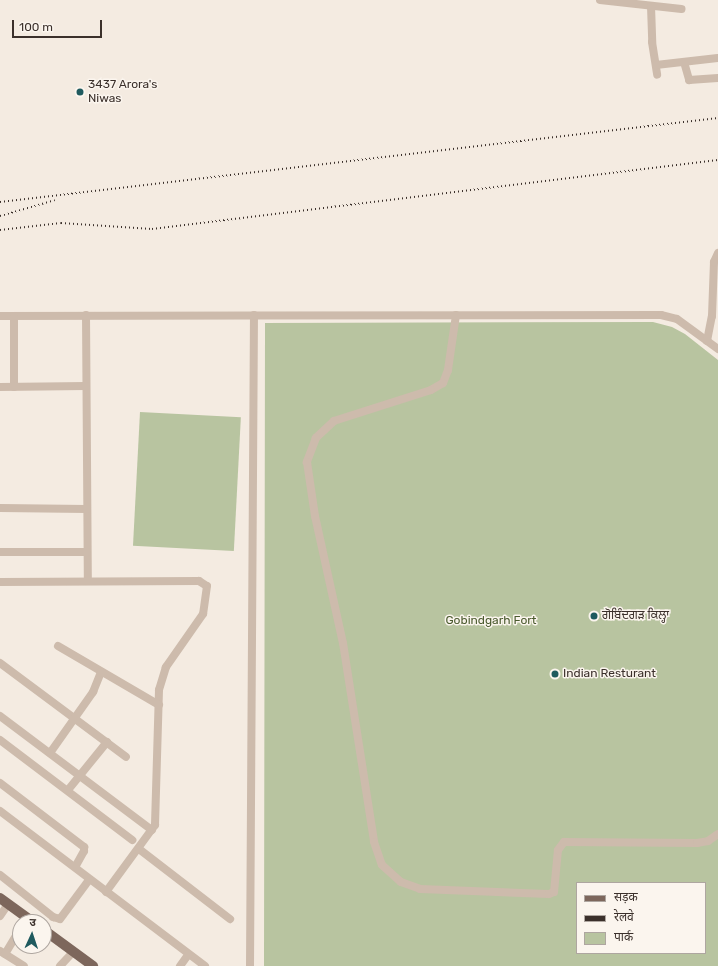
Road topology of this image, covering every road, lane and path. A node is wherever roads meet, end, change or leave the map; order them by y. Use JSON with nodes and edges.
{"nodes":[{"id":1,"x":600,"y":0,"type":"edge"},
{"id":2,"x":651,"y":6,"type":"junction"},
{"id":3,"x":682,"y":9,"type":"dead end"},
{"id":4,"x":718,"y":58,"type":"edge"},
{"id":5,"x":684,"y":62,"type":"junction"},
{"id":6,"x":656,"y":65,"type":"junction"},
{"id":7,"x":657,"y":75,"type":"dead end"},
{"id":8,"x":718,"y":78,"type":"edge"},
{"id":9,"x":718,"y":253,"type":"edge"},
{"id":10,"x":86,"y":315,"type":"junction"},
{"id":11,"x":254,"y":315,"type":"junction"},
{"id":12,"x":456,"y":315,"type":"junction"},
{"id":13,"x":0,"y":316,"type":"edge"},
{"id":14,"x":14,"y":316,"type":"junction"},
{"id":15,"x":707,"y":341,"type":"junction"},
{"id":16,"x":718,"y":349,"type":"edge"},
{"id":17,"x":86,"y":386,"type":"junction"},
{"id":18,"x":0,"y":387,"type":"edge"},
{"id":19,"x":14,"y":387,"type":"junction"},
{"id":20,"x":0,"y":508,"type":"edge"},
{"id":21,"x":87,"y":509,"type":"junction"},
{"id":22,"x":0,"y":552,"type":"edge"},
{"id":23,"x":87,"y":552,"type":"junction"},
{"id":24,"x":88,"y":581,"type":"junction"},
{"id":25,"x":0,"y":582,"type":"edge"},
{"id":26,"x":58,"y":646,"type":"dead end"},
{"id":27,"x":0,"y":663,"type":"edge"},
{"id":28,"x":101,"y":672,"type":"junction"},
{"id":29,"x":158,"y":705,"type":"junction"},
{"id":30,"x":0,"y":716,"type":"edge"},
{"id":31,"x":75,"y":718,"type":"junction"},
{"id":32,"x":0,"y":740,"type":"edge"},
{"id":33,"x":107,"y":742,"type":"junction"},
{"id":34,"x":50,"y":754,"type":"junction"},
{"id":35,"x":126,"y":756,"type":"dead end"},
{"id":36,"x":80,"y":777,"type":"junction"},
{"id":37,"x":0,"y":783,"type":"edge"},
{"id":38,"x":68,"y":790,"type":"junction"},
{"id":39,"x":0,"y":811,"type":"edge"},
{"id":40,"x":152,"y":830,"type":"junction"},
{"id":41,"x":718,"y":834,"type":"edge"},
{"id":42,"x":132,"y":840,"type":"dead end"},
{"id":43,"x":139,"y":849,"type":"junction"},
{"id":44,"x":74,"y":867,"type":"junction"},
{"id":45,"x":0,"y":875,"type":"edge"},
{"id":46,"x":89,"y":880,"type":"junction"},
{"id":47,"x":106,"y":892,"type":"junction"},
{"id":48,"x":4,"y":901,"type":"edge"},
{"id":49,"x":20,"y":914,"type":"edge"},
{"id":50,"x":0,"y":916,"type":"edge"},
{"id":51,"x":230,"y":919,"type":"dead end"},
{"id":52,"x":52,"y":936,"type":"edge"},
{"id":53,"x":12,"y":940,"type":"edge"},
{"id":54,"x":74,"y":952,"type":"junction"},
{"id":55,"x":3,"y":953,"type":"edge"},
{"id":56,"x":188,"y":955,"type":"junction"},
{"id":57,"x":24,"y":966,"type":"edge"},
{"id":58,"x":60,"y":966,"type":"edge"},
{"id":59,"x":93,"y":966,"type":"edge"},
{"id":60,"x":180,"y":966,"type":"edge"},
{"id":61,"x":205,"y":966,"type":"edge"},
{"id":62,"x":250,"y":966,"type":"edge"}],
"edges":[{"from":1,"to":2,"type":"street"},
{"from":2,"to":3,"type":"street"},
{"from":2,"to":6,"type":"street"},
{"from":4,"to":5,"type":"street"},
{"from":5,"to":6,"type":"street"},
{"from":5,"to":8,"type":"street"},
{"from":6,"to":7,"type":"street"},
{"from":9,"to":15,"type":"street"},
{"from":10,"to":11,"type":"street"},
{"from":10,"to":14,"type":"street"},
{"from":10,"to":17,"type":"street"},
{"from":11,"to":12,"type":"street"},
{"from":11,"to":62,"type":"street"},
{"from":12,"to":15,"type":"street"},
{"from":12,"to":41,"type":"street"},
{"from":13,"to":14,"type":"street"},
{"from":14,"to":19,"type":"street"},
{"from":15,"to":16,"type":"street"},
{"from":17,"to":19,"type":"street"},
{"from":17,"to":21,"type":"street"},
{"from":18,"to":19,"type":"street"},
{"from":20,"to":21,"type":"street"},
{"from":21,"to":23,"type":"street"},
{"from":22,"to":23,"type":"street"},
{"from":23,"to":24,"type":"street"},
{"from":24,"to":25,"type":"street"},
{"from":24,"to":29,"type":"street"},
{"from":26,"to":28,"type":"street"},
{"from":27,"to":31,"type":"street"},
{"from":28,"to":29,"type":"street"},
{"from":28,"to":31,"type":"street"},
{"from":29,"to":40,"type":"street"},
{"from":30,"to":34,"type":"street"},
{"from":31,"to":33,"type":"street"},
{"from":31,"to":34,"type":"street"},
{"from":32,"to":38,"type":"street"},
{"from":33,"to":35,"type":"street"},
{"from":33,"to":36,"type":"street"},
{"from":34,"to":36,"type":"street"},
{"from":36,"to":38,"type":"street"},
{"from":36,"to":40,"type":"street"},
{"from":37,"to":44,"type":"street"},
{"from":38,"to":42,"type":"street"},
{"from":39,"to":44,"type":"street"},
{"from":40,"to":43,"type":"street"},
{"from":43,"to":47,"type":"street"},
{"from":43,"to":51,"type":"street"},
{"from":44,"to":46,"type":"street"},
{"from":45,"to":46,"type":"street"},
{"from":46,"to":47,"type":"street"},
{"from":47,"to":56,"type":"street"},
{"from":48,"to":49,"type":"main road"},
{"from":48,"to":50,"type":"street"},
{"from":52,"to":54,"type":"main road"},
{"from":53,"to":55,"type":"street"},
{"from":54,"to":58,"type":"street"},
{"from":54,"to":59,"type":"main road"},
{"from":55,"to":57,"type":"street"},
{"from":56,"to":60,"type":"street"},
{"from":56,"to":61,"type":"street"}]}
